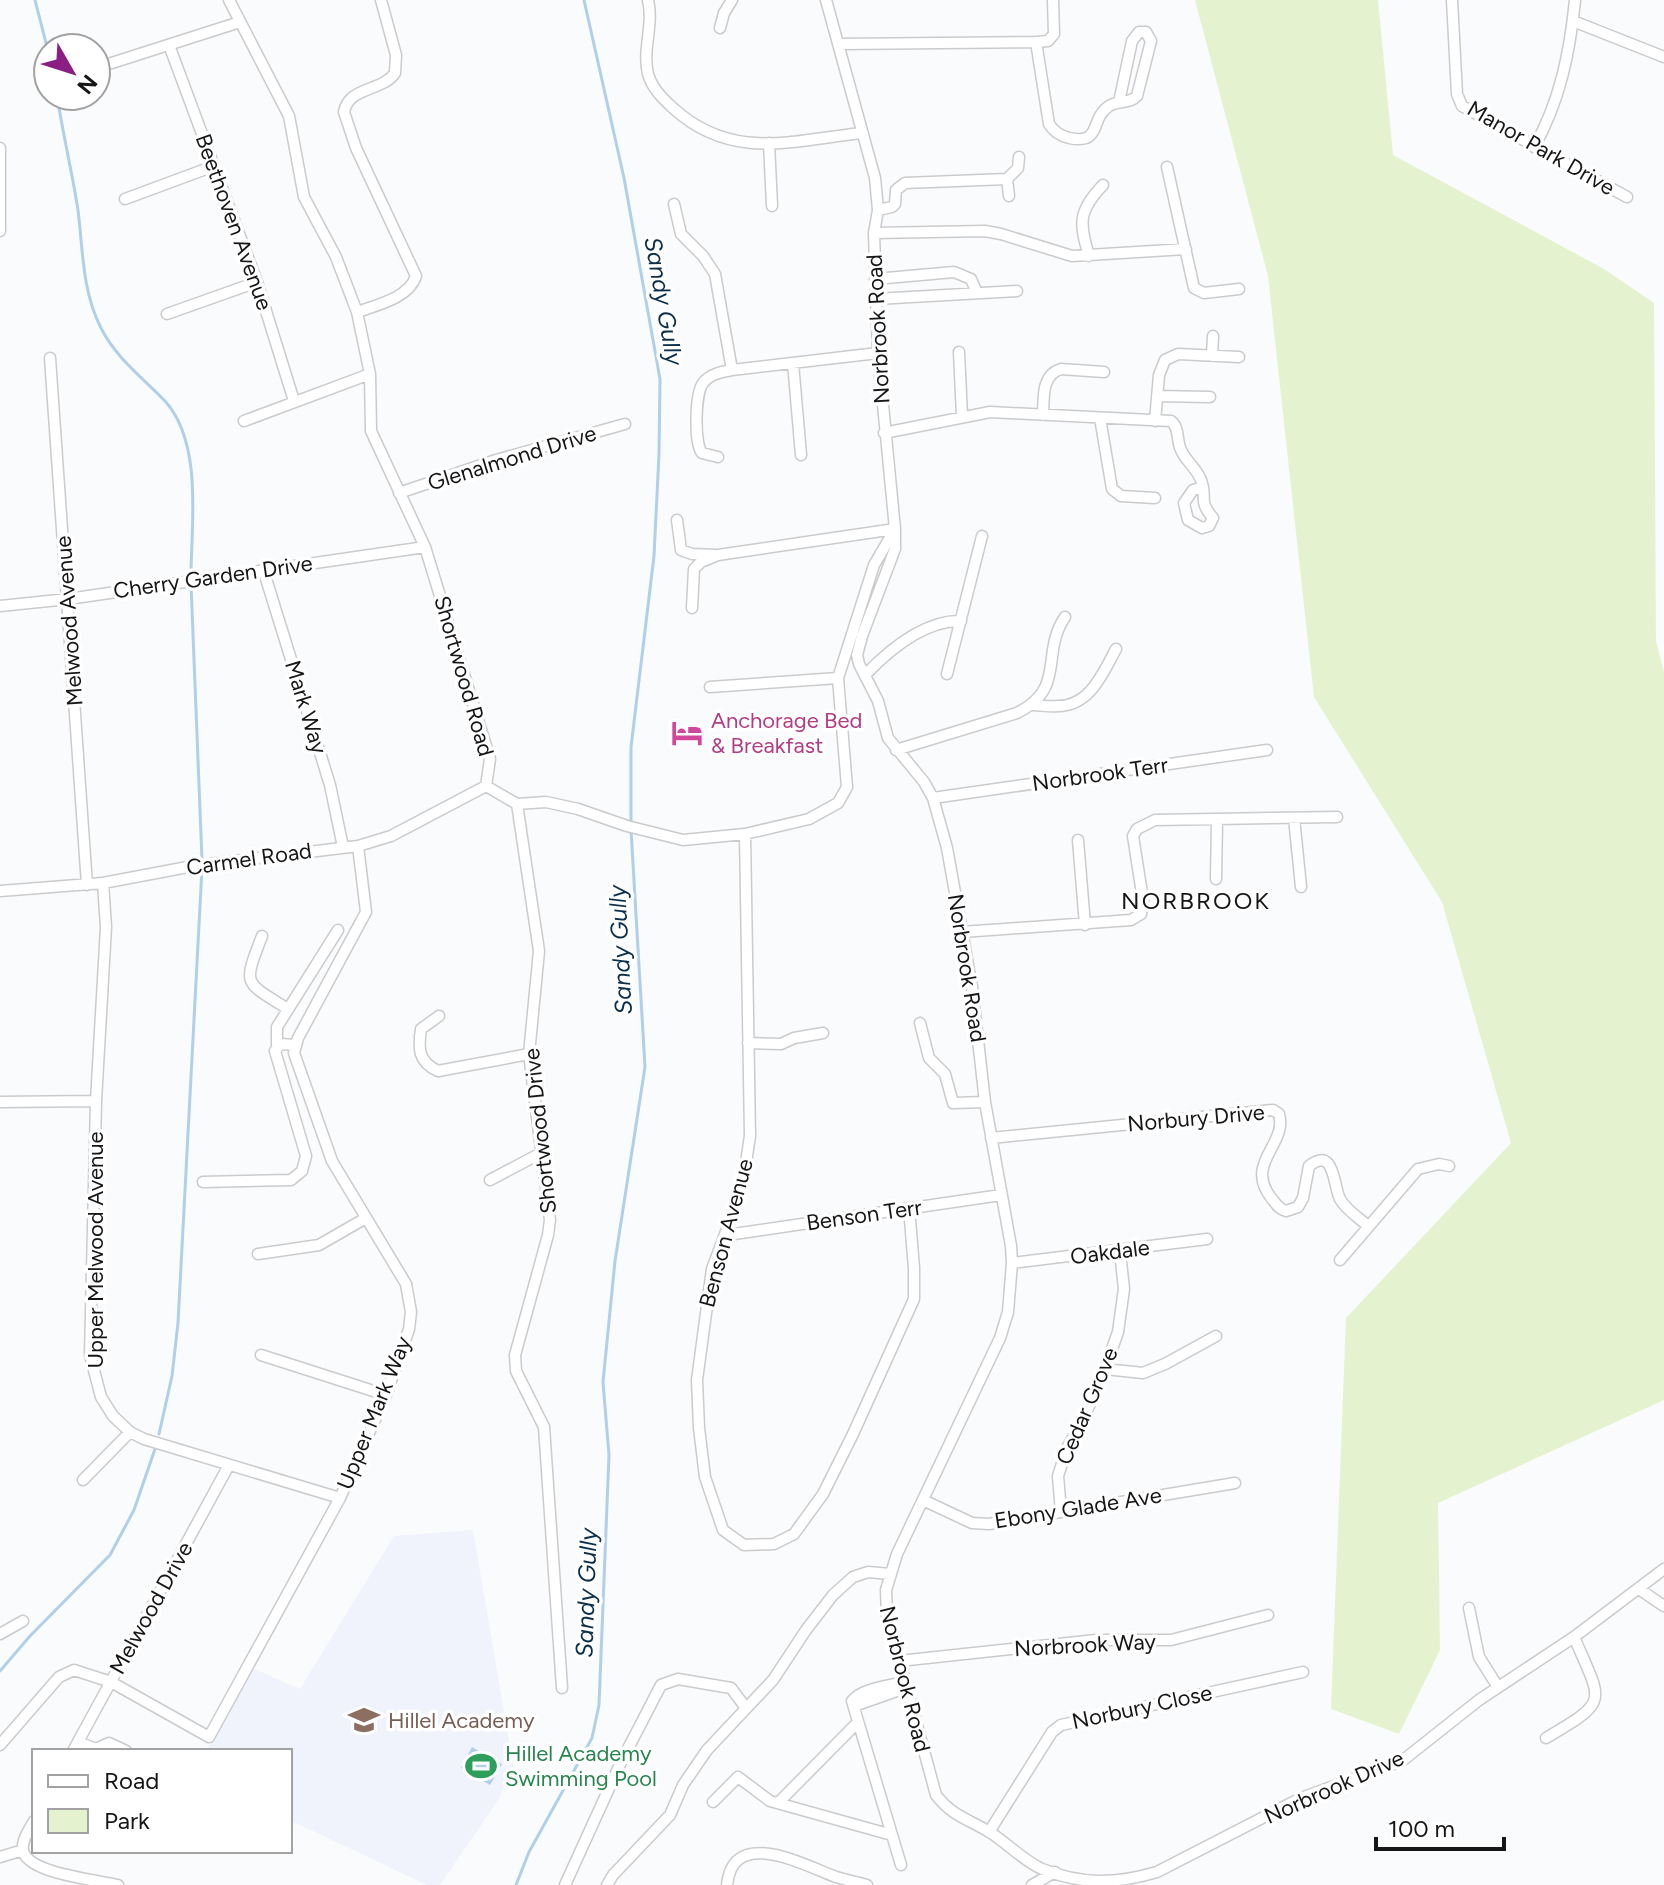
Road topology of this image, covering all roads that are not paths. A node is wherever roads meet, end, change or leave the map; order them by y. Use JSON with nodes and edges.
{"nodes":[{"id":1,"x":229,"y":0,"type":"edge"},
{"id":2,"x":381,"y":0,"type":"edge"},
{"id":3,"x":648,"y":0,"type":"edge"},
{"id":4,"x":732,"y":0,"type":"edge"},
{"id":5,"x":826,"y":0,"type":"edge"},
{"id":6,"x":1053,"y":0,"type":"edge"},
{"id":7,"x":1452,"y":0,"type":"edge"},
{"id":8,"x":1575,"y":0,"type":"edge"},
{"id":9,"x":1573,"y":21,"type":"junction"},
{"id":10,"x":240,"y":22,"type":"junction"},
{"id":11,"x":720,"y":28,"type":"dead end"},
{"id":12,"x":1036,"y":42,"type":"junction"},
{"id":13,"x":838,"y":44,"type":"junction"},
{"id":14,"x":169,"y":45,"type":"junction"},
{"id":15,"x":1664,"y":57,"type":"edge"},
{"id":16,"x":112,"y":63,"type":"edge"},
{"id":17,"x":1119,"y":102,"type":"junction"},
{"id":18,"x":861,"y":133,"type":"junction"},
{"id":19,"x":769,"y":143,"type":"junction"},
{"id":20,"x":1534,"y":147,"type":"junction"},
{"id":21,"x":0,"y":148,"type":"edge"},
{"id":22,"x":1019,"y":157,"type":"dead end"},
{"id":23,"x":214,"y":166,"type":"junction"},
{"id":24,"x":1167,"y":167,"type":"dead end"},
{"id":25,"x":1007,"y":179,"type":"junction"},
{"id":26,"x":1103,"y":185,"type":"dead end"},
{"id":27,"x":1009,"y":196,"type":"dead end"},
{"id":28,"x":1627,"y":197,"type":"dead end"},
{"id":29,"x":125,"y":199,"type":"dead end"},
{"id":30,"x":674,"y":204,"type":"dead end"},
{"id":31,"x":772,"y":206,"type":"dead end"},
{"id":32,"x":878,"y":210,"type":"junction"},
{"id":33,"x":0,"y":231,"type":"edge"},
{"id":34,"x":874,"y":233,"type":"junction"},
{"id":35,"x":1186,"y":249,"type":"junction"},
{"id":36,"x":1089,"y":256,"type":"junction"},
{"id":37,"x":875,"y":279,"type":"junction"},
{"id":38,"x":257,"y":282,"type":"junction"},
{"id":39,"x":1239,"y":289,"type":"dead end"},
{"id":40,"x":1017,"y":291,"type":"dead end"},
{"id":41,"x":977,"y":293,"type":"junction"},
{"id":42,"x":876,"y":299,"type":"junction"},
{"id":43,"x":357,"y":312,"type":"junction"},
{"id":44,"x":167,"y":314,"type":"dead end"},
{"id":45,"x":1213,"y":336,"type":"dead end"},
{"id":46,"x":959,"y":352,"type":"dead end"},
{"id":47,"x":878,"y":353,"type":"junction"},
{"id":48,"x":1212,"y":356,"type":"junction"},
{"id":49,"x":1239,"y":357,"type":"dead end"},
{"id":50,"x":50,"y":358,"type":"dead end"},
{"id":51,"x":793,"y":363,"type":"junction"},
{"id":52,"x":732,"y":370,"type":"junction"},
{"id":53,"x":1104,"y":372,"type":"dead end"},
{"id":54,"x":370,"y":374,"type":"junction"},
{"id":55,"x":1157,"y":396,"type":"junction"},
{"id":56,"x":1210,"y":397,"type":"dead end"},
{"id":57,"x":294,"y":401,"type":"junction"},
{"id":58,"x":1043,"y":415,"type":"junction"},
{"id":59,"x":962,"y":416,"type":"junction"},
{"id":60,"x":1100,"y":418,"type":"junction"},
{"id":61,"x":244,"y":421,"type":"dead end"},
{"id":62,"x":1155,"y":421,"type":"junction"},
{"id":63,"x":625,"y":424,"type":"dead end"},
{"id":64,"x":884,"y":433,"type":"junction"},
{"id":65,"x":801,"y":455,"type":"dead end"},
{"id":66,"x":718,"y":457,"type":"dead end"},
{"id":67,"x":1203,"y":487,"type":"dead end"},
{"id":68,"x":399,"y":493,"type":"junction"},
{"id":69,"x":1155,"y":498,"type":"dead end"},
{"id":70,"x":677,"y":520,"type":"dead end"},
{"id":71,"x":895,"y":529,"type":"junction"},
{"id":72,"x":982,"y":536,"type":"dead end"},
{"id":73,"x":425,"y":547,"type":"junction"},
{"id":74,"x":718,"y":555,"type":"junction"},
{"id":75,"x":263,"y":569,"type":"junction"},
{"id":76,"x":68,"y":599,"type":"junction"},
{"id":77,"x":0,"y":606,"type":"edge"},
{"id":78,"x":692,"y":608,"type":"dead end"},
{"id":79,"x":1065,"y":617,"type":"dead end"},
{"id":80,"x":961,"y":621,"type":"junction"},
{"id":81,"x":1116,"y":649,"type":"dead end"},
{"id":82,"x":947,"y":674,"type":"dead end"},
{"id":83,"x":865,"y":675,"type":"junction"},
{"id":84,"x":838,"y":678,"type":"junction"},
{"id":85,"x":710,"y":687,"type":"dead end"},
{"id":86,"x":1032,"y":705,"type":"junction"},
{"id":87,"x":896,"y":750,"type":"junction"},
{"id":88,"x":1267,"y":750,"type":"dead end"},
{"id":89,"x":486,"y":786,"type":"junction"},
{"id":90,"x":933,"y":798,"type":"junction"},
{"id":91,"x":517,"y":804,"type":"junction"},
{"id":92,"x":1337,"y":817,"type":"dead end"},
{"id":93,"x":1294,"y":818,"type":"junction"},
{"id":94,"x":1217,"y":820,"type":"junction"},
{"id":95,"x":745,"y":834,"type":"junction"},
{"id":96,"x":1078,"y":840,"type":"dead end"},
{"id":97,"x":358,"y":846,"type":"junction"},
{"id":98,"x":343,"y":847,"type":"junction"},
{"id":99,"x":1216,"y":879,"type":"dead end"},
{"id":100,"x":103,"y":883,"type":"junction"},
{"id":101,"x":87,"y":885,"type":"junction"},
{"id":102,"x":1301,"y":887,"type":"dead end"},
{"id":103,"x":0,"y":891,"type":"edge"},
{"id":104,"x":1085,"y":925,"type":"junction"},
{"id":105,"x":338,"y":930,"type":"dead end"},
{"id":106,"x":962,"y":932,"type":"junction"},
{"id":107,"x":262,"y":936,"type":"dead end"},
{"id":108,"x":288,"y":1009,"type":"junction"},
{"id":109,"x":439,"y":1016,"type":"dead end"},
{"id":110,"x":920,"y":1023,"type":"dead end"},
{"id":111,"x":823,"y":1033,"type":"dead end"},
{"id":112,"x":748,"y":1043,"type":"junction"},
{"id":113,"x":277,"y":1045,"type":"junction"},
{"id":114,"x":295,"y":1045,"type":"junction"},
{"id":115,"x":529,"y":1054,"type":"junction"},
{"id":116,"x":96,"y":1101,"type":"junction"},
{"id":117,"x":0,"y":1102,"type":"edge"},
{"id":118,"x":985,"y":1102,"type":"junction"},
{"id":119,"x":991,"y":1138,"type":"junction"},
{"id":120,"x":543,"y":1152,"type":"junction"},
{"id":121,"x":1449,"y":1166,"type":"dead end"},
{"id":122,"x":490,"y":1180,"type":"dead end"},
{"id":123,"x":203,"y":1182,"type":"dead end"},
{"id":124,"x":1001,"y":1195,"type":"junction"},
{"id":125,"x":909,"y":1208,"type":"junction"},
{"id":126,"x":366,"y":1218,"type":"junction"},
{"id":127,"x":1368,"y":1226,"type":"junction"},
{"id":128,"x":727,"y":1235,"type":"junction"},
{"id":129,"x":1207,"y":1239,"type":"dead end"},
{"id":130,"x":1120,"y":1252,"type":"junction"},
{"id":131,"x":258,"y":1254,"type":"dead end"},
{"id":132,"x":1340,"y":1260,"type":"dead end"},
{"id":133,"x":1012,"y":1263,"type":"junction"},
{"id":134,"x":1216,"y":1336,"type":"dead end"},
{"id":135,"x":261,"y":1355,"type":"dead end"},
{"id":136,"x":1105,"y":1369,"type":"junction"},
{"id":137,"x":386,"y":1395,"type":"junction"},
{"id":138,"x":130,"y":1432,"type":"junction"},
{"id":139,"x":229,"y":1465,"type":"junction"},
{"id":140,"x":83,"y":1480,"type":"dead end"},
{"id":141,"x":1235,"y":1483,"type":"dead end"},
{"id":142,"x":340,"y":1498,"type":"junction"},
{"id":143,"x":925,"y":1501,"type":"junction"},
{"id":144,"x":1061,"y":1512,"type":"junction"},
{"id":145,"x":1664,"y":1569,"type":"edge"},
{"id":146,"x":890,"y":1574,"type":"junction"},
{"id":147,"x":1639,"y":1589,"type":"junction"},
{"id":148,"x":1664,"y":1606,"type":"edge"},
{"id":149,"x":1469,"y":1608,"type":"dead end"},
{"id":150,"x":1268,"y":1615,"type":"dead end"},
{"id":151,"x":23,"y":1621,"type":"dead end"},
{"id":152,"x":0,"y":1634,"type":"edge"},
{"id":153,"x":1574,"y":1637,"type":"junction"},
{"id":154,"x":899,"y":1661,"type":"junction"},
{"id":155,"x":1303,"y":1672,"type":"dead end"},
{"id":156,"x":111,"y":1682,"type":"junction"},
{"id":157,"x":905,"y":1685,"type":"junction"},
{"id":158,"x":1498,"y":1687,"type":"junction"},
{"id":159,"x":562,"y":1688,"type":"dead end"},
{"id":160,"x":746,"y":1708,"type":"junction"},
{"id":161,"x":858,"y":1722,"type":"junction"},
{"id":162,"x":1546,"y":1738,"type":"dead end"},
{"id":163,"x":0,"y":1745,"type":"edge"},
{"id":164,"x":75,"y":1746,"type":"edge"},
{"id":165,"x":96,"y":1749,"type":"edge"},
{"id":166,"x":96,"y":1749,"type":"edge"},
{"id":167,"x":122,"y":1749,"type":"edge"},
{"id":168,"x":713,"y":1802,"type":"dead end"},
{"id":169,"x":778,"y":1803,"type":"junction"},
{"id":170,"x":32,"y":1825,"type":"edge"},
{"id":171,"x":989,"y":1832,"type":"junction"},
{"id":172,"x":892,"y":1835,"type":"junction"},
{"id":173,"x":23,"y":1850,"type":"junction"},
{"id":174,"x":0,"y":1857,"type":"edge"},
{"id":175,"x":901,"y":1865,"type":"dead end"},
{"id":176,"x":1055,"y":1872,"type":"junction"},
{"id":177,"x":118,"y":1885,"type":"edge"},
{"id":178,"x":565,"y":1885,"type":"edge"},
{"id":179,"x":607,"y":1885,"type":"edge"},
{"id":180,"x":727,"y":1885,"type":"edge"},
{"id":181,"x":867,"y":1885,"type":"edge"},
{"id":182,"x":1032,"y":1885,"type":"edge"}],
"edges":[{"from":1,"to":10,"type":"street","name":"Shortwood Road"},
{"from":2,"to":43,"type":"street"},
{"from":3,"to":19,"type":"street"},
{"from":4,"to":11,"type":"street"},
{"from":5,"to":13,"type":"street","name":"Norbrook Road"},
{"from":6,"to":12,"type":"street"},
{"from":7,"to":20,"type":"street","name":"Manor Park Drive"},
{"from":8,"to":9,"type":"street"},
{"from":9,"to":15,"type":"street"},
{"from":9,"to":20,"type":"street"},
{"from":10,"to":14,"type":"street"},
{"from":10,"to":43,"type":"street","name":"Shortwood Road"},
{"from":12,"to":13,"type":"street"},
{"from":12,"to":17,"type":"street"},
{"from":13,"to":18,"type":"street","name":"Norbrook Road"},
{"from":14,"to":16,"type":"street"},
{"from":14,"to":23,"type":"street","name":"Beethoven Avenue"},
{"from":17,"to":17,"type":"street"},
{"from":18,"to":19,"type":"street"},
{"from":18,"to":32,"type":"street","name":"Norbrook Road"},
{"from":19,"to":31,"type":"street"},
{"from":20,"to":28,"type":"street","name":"Manor Park Drive"},
{"from":21,"to":33,"type":"street"},
{"from":22,"to":25,"type":"street"},
{"from":23,"to":29,"type":"street"},
{"from":23,"to":38,"type":"street","name":"Beethoven Avenue"},
{"from":24,"to":35,"type":"street"},
{"from":25,"to":27,"type":"street"},
{"from":25,"to":32,"type":"street"},
{"from":26,"to":36,"type":"street"},
{"from":30,"to":52,"type":"street"},
{"from":32,"to":34,"type":"street","name":"Norbrook Road"},
{"from":34,"to":36,"type":"street"},
{"from":34,"to":37,"type":"street","name":"Norbrook Road"},
{"from":35,"to":36,"type":"street"},
{"from":35,"to":39,"type":"street"},
{"from":37,"to":41,"type":"street"},
{"from":37,"to":42,"type":"street","name":"Norbrook Road"},
{"from":38,"to":44,"type":"street"},
{"from":38,"to":57,"type":"street","name":"Beethoven Avenue"},
{"from":40,"to":41,"type":"street"},
{"from":41,"to":42,"type":"street"},
{"from":42,"to":47,"type":"street","name":"Norbrook Road"},
{"from":43,"to":54,"type":"street","name":"Shortwood Road"},
{"from":45,"to":48,"type":"street"},
{"from":46,"to":59,"type":"street"},
{"from":47,"to":51,"type":"street"},
{"from":47,"to":64,"type":"street","name":"Norbrook Road"},
{"from":48,"to":49,"type":"street"},
{"from":48,"to":55,"type":"street"},
{"from":50,"to":76,"type":"street","name":"Melwood Avenue"},
{"from":51,"to":52,"type":"street"},
{"from":51,"to":65,"type":"street"},
{"from":52,"to":66,"type":"street"},
{"from":53,"to":58,"type":"street"},
{"from":54,"to":57,"type":"street"},
{"from":54,"to":68,"type":"street","name":"Shortwood Road"},
{"from":55,"to":56,"type":"street"},
{"from":55,"to":62,"type":"street"},
{"from":57,"to":61,"type":"street"},
{"from":58,"to":59,"type":"street"},
{"from":58,"to":60,"type":"street"},
{"from":59,"to":64,"type":"street"},
{"from":60,"to":62,"type":"street"},
{"from":60,"to":69,"type":"street"},
{"from":62,"to":67,"type":"street"},
{"from":63,"to":68,"type":"street","name":"Glenalmond Drive"},
{"from":64,"to":71,"type":"street","name":"Norbrook Road"},
{"from":68,"to":73,"type":"street","name":"Shortwood Road"},
{"from":70,"to":74,"type":"street"},
{"from":71,"to":74,"type":"street"},
{"from":71,"to":83,"type":"street","name":"Norbrook Road"},
{"from":71,"to":84,"type":"street","name":"Shortwood Road"},
{"from":72,"to":80,"type":"street"},
{"from":73,"to":75,"type":"street","name":"Cherry Garden Drive"},
{"from":73,"to":89,"type":"street","name":"Shortwood Road"},
{"from":74,"to":78,"type":"street"},
{"from":75,"to":76,"type":"street","name":"Cherry Garden Drive"},
{"from":75,"to":98,"type":"street","name":"Mark Way"},
{"from":76,"to":77,"type":"street","name":"Cherry Garden Drive"},
{"from":76,"to":101,"type":"street","name":"Melwood Avenue"},
{"from":79,"to":86,"type":"street"},
{"from":80,"to":82,"type":"street"},
{"from":80,"to":83,"type":"street"},
{"from":81,"to":86,"type":"street"},
{"from":83,"to":87,"type":"street","name":"Norbrook Road"},
{"from":84,"to":85,"type":"street"},
{"from":84,"to":95,"type":"street","name":"Shortwood Road"},
{"from":86,"to":87,"type":"street"},
{"from":87,"to":90,"type":"street","name":"Norbrook Road"},
{"from":88,"to":90,"type":"street","name":"Norbrook Terr"},
{"from":89,"to":91,"type":"street","name":"Shortwood Road"},
{"from":89,"to":97,"type":"street","name":"Carmel Road"},
{"from":90,"to":106,"type":"street","name":"Norbrook Road"},
{"from":91,"to":95,"type":"street","name":"Shortwood Road"},
{"from":91,"to":115,"type":"street","name":"Shortwood Drive"},
{"from":92,"to":93,"type":"street"},
{"from":93,"to":94,"type":"street"},
{"from":93,"to":102,"type":"street"},
{"from":94,"to":99,"type":"street"},
{"from":94,"to":104,"type":"street"},
{"from":95,"to":112,"type":"street","name":"Benson Avenue"},
{"from":96,"to":104,"type":"street"},
{"from":97,"to":98,"type":"street","name":"Carmel Road"},
{"from":97,"to":114,"type":"street"},
{"from":98,"to":100,"type":"street","name":"Carmel Road"},
{"from":100,"to":101,"type":"street","name":"Carmel Road"},
{"from":100,"to":116,"type":"street","name":"Upper Melwood Avenue"},
{"from":101,"to":103,"type":"street","name":"Carmel Road"},
{"from":104,"to":106,"type":"street"},
{"from":105,"to":108,"type":"street"},
{"from":106,"to":118,"type":"street","name":"Norbrook Road"},
{"from":107,"to":108,"type":"street"},
{"from":108,"to":113,"type":"street"},
{"from":109,"to":115,"type":"street"},
{"from":110,"to":118,"type":"street"},
{"from":111,"to":112,"type":"street"},
{"from":112,"to":128,"type":"street","name":"Benson Avenue"},
{"from":113,"to":114,"type":"street"},
{"from":113,"to":123,"type":"street"},
{"from":114,"to":126,"type":"street","name":"Upper Mark Way"},
{"from":115,"to":120,"type":"street","name":"Shortwood Drive"},
{"from":116,"to":117,"type":"street"},
{"from":116,"to":138,"type":"street","name":"Upper Melwood Avenue"},
{"from":118,"to":119,"type":"street","name":"Norbrook Road"},
{"from":119,"to":124,"type":"street","name":"Norbrook Road"},
{"from":119,"to":127,"type":"street","name":"Norbury Drive"},
{"from":120,"to":122,"type":"street"},
{"from":120,"to":159,"type":"street","name":"Shortwood Drive"},
{"from":121,"to":127,"type":"street"},
{"from":124,"to":125,"type":"street","name":"Benson Terr"},
{"from":124,"to":133,"type":"street","name":"Norbrook Road"},
{"from":125,"to":128,"type":"street","name":"Benson Terr"},
{"from":125,"to":128,"type":"street","name":"Benson Avenue"},
{"from":126,"to":131,"type":"street"},
{"from":126,"to":137,"type":"street","name":"Upper Mark Way"},
{"from":127,"to":132,"type":"street"},
{"from":129,"to":130,"type":"street","name":"Oakdale"},
{"from":130,"to":133,"type":"street","name":"Oakdale"},
{"from":130,"to":136,"type":"street","name":"Cedar Grove"},
{"from":133,"to":143,"type":"street","name":"Norbrook Road"},
{"from":134,"to":136,"type":"street"},
{"from":135,"to":137,"type":"street"},
{"from":136,"to":144,"type":"street","name":"Cedar Grove"},
{"from":137,"to":142,"type":"street","name":"Upper Mark Way"},
{"from":138,"to":139,"type":"street","name":"Upper Melwood Avenue"},
{"from":138,"to":140,"type":"street"},
{"from":139,"to":142,"type":"street","name":"Upper Melwood Avenue"},
{"from":139,"to":156,"type":"street","name":"Melwood Drive"},
{"from":141,"to":144,"type":"street","name":"Ebony Glade Ave"},
{"from":142,"to":156,"type":"street","name":"Upper Mark Way"},
{"from":143,"to":144,"type":"street","name":"Ebony Glade Ave"},
{"from":143,"to":146,"type":"street","name":"Norbrook Road"},
{"from":145,"to":147,"type":"street","name":"Norbrook Drive"},
{"from":146,"to":154,"type":"street","name":"Norbrook Road"},
{"from":146,"to":160,"type":"street"},
{"from":147,"to":148,"type":"street"},
{"from":147,"to":153,"type":"street","name":"Norbrook Drive"},
{"from":149,"to":158,"type":"street"},
{"from":150,"to":154,"type":"street","name":"Norbrook Way"},
{"from":151,"to":152,"type":"street"},
{"from":153,"to":158,"type":"street","name":"Norbrook Drive"},
{"from":153,"to":162,"type":"street"},
{"from":154,"to":157,"type":"street","name":"Norbrook Road"},
{"from":155,"to":171,"type":"street","name":"Norbury Close"},
{"from":156,"to":163,"type":"street"},
{"from":156,"to":164,"type":"street","name":"Melwood Drive"},
{"from":157,"to":161,"type":"street"},
{"from":157,"to":171,"type":"street","name":"Norbrook Road"},
{"from":158,"to":176,"type":"street","name":"Norbrook Drive"},
{"from":160,"to":178,"type":"street"},
{"from":160,"to":179,"type":"street"},
{"from":161,"to":169,"type":"street"},
{"from":161,"to":172,"type":"street"},
{"from":164,"to":165,"type":"street"},
{"from":166,"to":167,"type":"street"},
{"from":168,"to":169,"type":"street"},
{"from":169,"to":172,"type":"street"},
{"from":170,"to":173,"type":"street"},
{"from":171,"to":176,"type":"street","name":"Norbrook Road"},
{"from":172,"to":175,"type":"street"},
{"from":173,"to":174,"type":"street"},
{"from":173,"to":177,"type":"street"},
{"from":176,"to":182,"type":"street"},
{"from":180,"to":181,"type":"street"}]}
